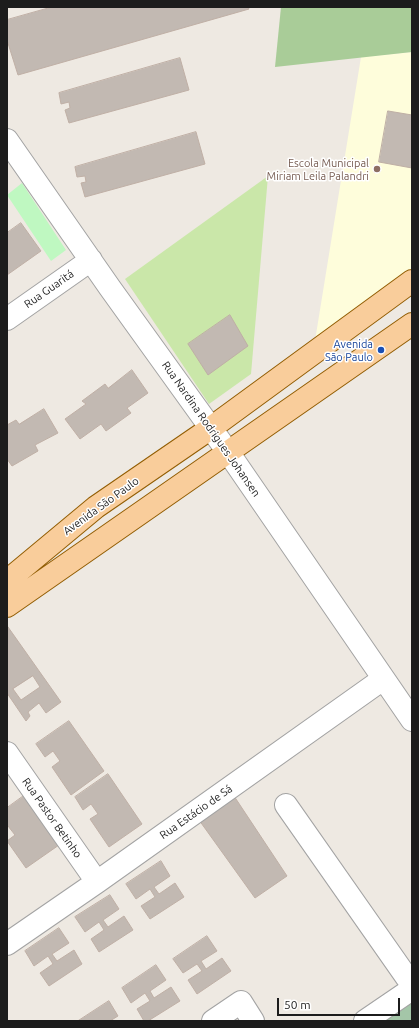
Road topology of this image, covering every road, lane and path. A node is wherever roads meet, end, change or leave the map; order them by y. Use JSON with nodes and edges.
{"nodes":[{"id":1,"x":7,"y":140,"type":"edge"},
{"id":2,"x":91,"y":260,"type":"junction"},
{"id":3,"x":412,"y":281,"type":"edge"},
{"id":4,"x":7,"y":318,"type":"edge"},
{"id":5,"x":412,"y":324,"type":"edge"},
{"id":6,"x":211,"y":428,"type":"junction"},
{"id":7,"x":228,"y":452,"type":"junction"},
{"id":8,"x":7,"y":581,"type":"edge"},
{"id":9,"x":7,"y":606,"type":"edge"},
{"id":10,"x":383,"y":678,"type":"junction"},
{"id":11,"x":412,"y":720,"type":"edge"},
{"id":12,"x":7,"y":753,"type":"edge"},
{"id":13,"x":286,"y":805,"type":"dead end"},
{"id":14,"x":97,"y":882,"type":"junction"},
{"id":15,"x":7,"y":944,"type":"edge"},
{"id":16,"x":412,"y":984,"type":"edge"},
{"id":17,"x":412,"y":989,"type":"edge"},
{"id":18,"x":213,"y":1021,"type":"edge"},
{"id":19,"x":253,"y":1021,"type":"edge"},
{"id":20,"x":365,"y":1021,"type":"edge"}],
"edges":[{"from":1,"to":2,"type":"street","name":"Rua Nardina Rodrigues Johansen"},
{"from":2,"to":4,"type":"street","name":"Rua Guaritá"},
{"from":2,"to":6,"type":"street","name":"Rua Nardina Rodrigues Johansen"},
{"from":3,"to":6,"type":"main road","name":"Avenida São Paulo"},
{"from":5,"to":7,"type":"main road"},
{"from":6,"to":7,"type":"street","name":"Rua Nardina Rodrigues Johansen"},
{"from":6,"to":8,"type":"main road","name":"Avenida São Paulo"},
{"from":7,"to":9,"type":"main road"},
{"from":7,"to":10,"type":"street","name":"Rua Nardina Rodrigues Johansen"},
{"from":10,"to":11,"type":"street","name":"Rua Nardina Rodrigues Johansen"},
{"from":10,"to":14,"type":"street","name":"Rua Estácio de Sá"},
{"from":12,"to":14,"type":"street","name":"Rua Pastor Betinho"},
{"from":13,"to":16,"type":"street"},
{"from":14,"to":15,"type":"street","name":"Rua Estácio de Sá"},
{"from":17,"to":20,"type":"street"},
{"from":18,"to":19,"type":"street"}]}
